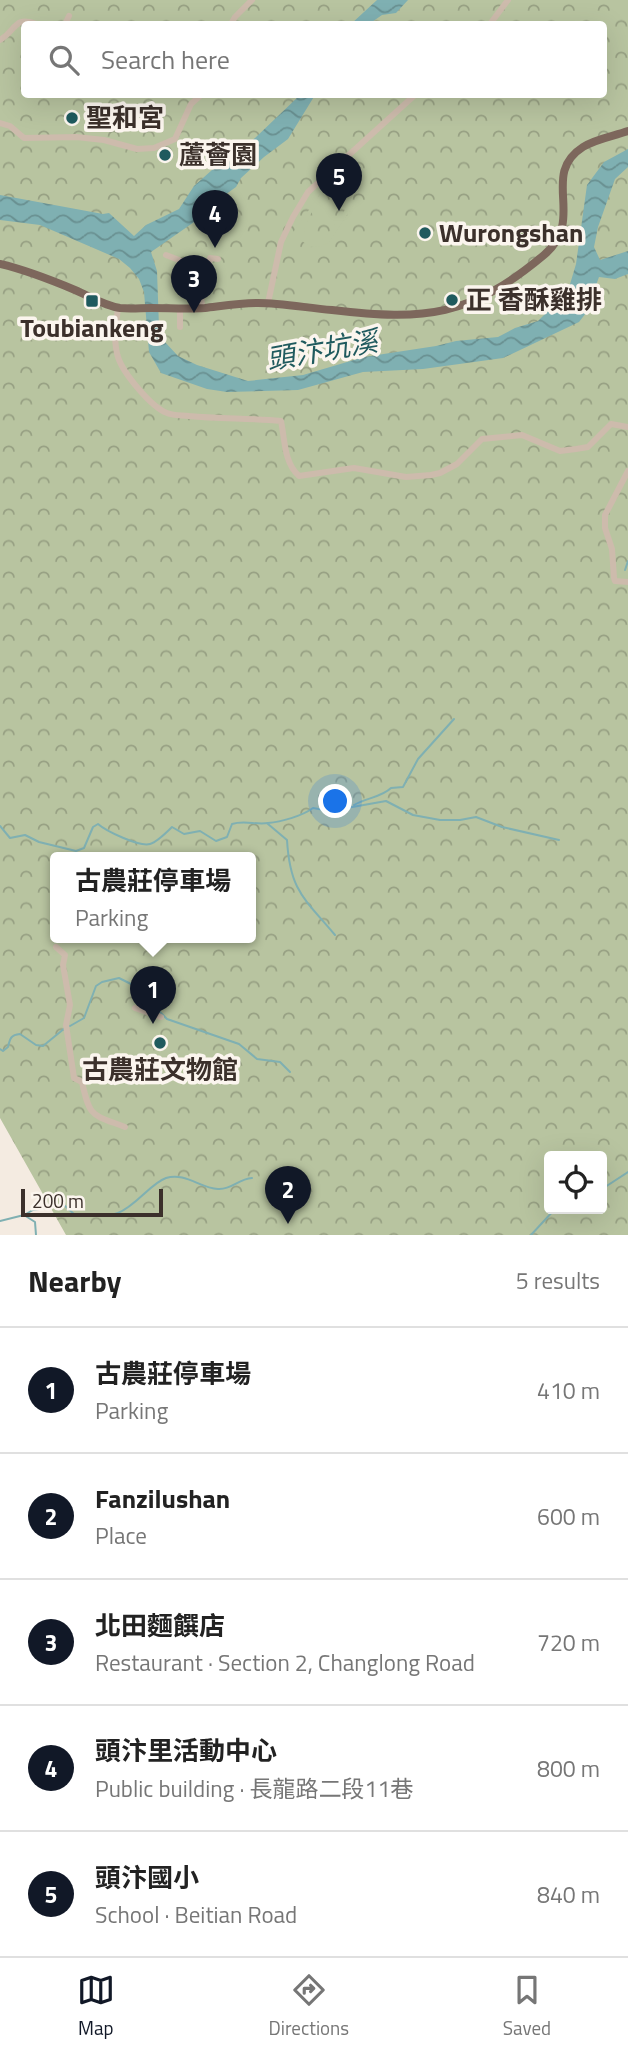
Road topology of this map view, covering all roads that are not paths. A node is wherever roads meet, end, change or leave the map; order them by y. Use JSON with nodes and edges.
{"nodes":[{"id":1,"x":252,"y":0,"type":"edge"},
{"id":2,"x":508,"y":0,"type":"edge"},
{"id":3,"x":69,"y":16,"type":"dead end"},
{"id":4,"x":66,"y":21,"type":"edge"},
{"id":5,"x":233,"y":21,"type":"edge"},
{"id":6,"x":492,"y":21,"type":"edge"},
{"id":7,"x":21,"y":22,"type":"edge"},
{"id":8,"x":0,"y":40,"type":"edge"},
{"id":9,"x":198,"y":98,"type":"edge"},
{"id":10,"x":412,"y":98,"type":"edge"},
{"id":11,"x":0,"y":123,"type":"edge"},
{"id":12,"x":628,"y":131,"type":"edge"},
{"id":13,"x":166,"y":255,"type":"dead end"},
{"id":14,"x":218,"y":259,"type":"dead end"},
{"id":15,"x":0,"y":264,"type":"edge"},
{"id":16,"x":207,"y":271,"type":"junction"},
{"id":17,"x":268,"y":303,"type":"junction"},
{"id":18,"x":118,"y":308,"type":"junction"},
{"id":19,"x":180,"y":308,"type":"junction"},
{"id":20,"x":202,"y":308,"type":"junction"},
{"id":21,"x":180,"y":327,"type":"dead end"},
{"id":22,"x":628,"y":427,"type":"edge"},
{"id":23,"x":628,"y":471,"type":"edge"},
{"id":24,"x":628,"y":582,"type":"edge"},
{"id":25,"x":56,"y":947,"type":"dead end"},
{"id":26,"x":135,"y":1008,"type":"dead end"},
{"id":27,"x":161,"y":1017,"type":"dead end"},
{"id":28,"x":125,"y":1127,"type":"dead end"}],
"edges":[{"from":1,"to":5,"type":"street"},
{"from":2,"to":6,"type":"street"},
{"from":3,"to":4,"type":"street"},
{"from":7,"to":8,"type":"street"},
{"from":9,"to":11,"type":"street"},
{"from":10,"to":17,"type":"street"},
{"from":12,"to":17,"type":"main road"},
{"from":13,"to":16,"type":"street"},
{"from":14,"to":16,"type":"street"},
{"from":15,"to":18,"type":"main road"},
{"from":16,"to":20,"type":"street"},
{"from":17,"to":20,"type":"main road"},
{"from":18,"to":19,"type":"main road"},
{"from":18,"to":22,"type":"street"},
{"from":19,"to":20,"type":"main road"},
{"from":19,"to":21,"type":"street"},
{"from":23,"to":24,"type":"street"},
{"from":25,"to":28,"type":"street"},
{"from":26,"to":27,"type":"street"}]}
